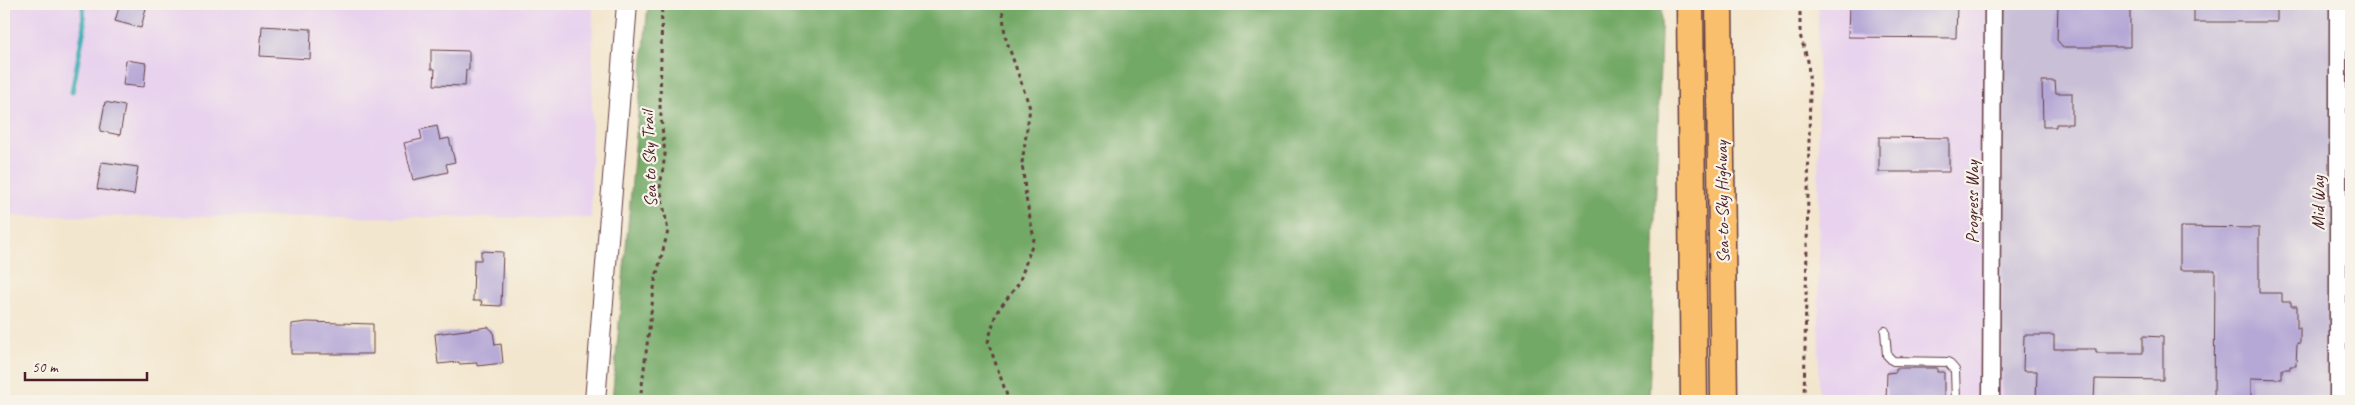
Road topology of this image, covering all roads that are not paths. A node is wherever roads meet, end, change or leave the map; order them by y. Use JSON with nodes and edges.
{"nodes":[{"id":1,"x":627,"y":4,"type":"edge"},
{"id":2,"x":1690,"y":4,"type":"edge"},
{"id":3,"x":1719,"y":4,"type":"edge"},
{"id":4,"x":1993,"y":4,"type":"edge"},
{"id":5,"x":2338,"y":4,"type":"edge"},
{"id":6,"x":1885,"y":330,"type":"dead end"},
{"id":7,"x":1724,"y":400,"type":"edge"},
{"id":8,"x":596,"y":401,"type":"edge"},
{"id":9,"x":1694,"y":401,"type":"edge"},
{"id":10,"x":1956,"y":401,"type":"edge"},
{"id":11,"x":1991,"y":401,"type":"edge"},
{"id":12,"x":2338,"y":401,"type":"edge"}],
"edges":[{"from":1,"to":8,"type":"street"},
{"from":2,"to":9,"type":"highway","name":"Sea-to-Sky Highway"},
{"from":3,"to":7,"type":"highway","name":"Sea-to-Sky Highway"},
{"from":4,"to":11,"type":"street","name":"Progress Way"},
{"from":5,"to":12,"type":"street","name":"Mid Way"},
{"from":6,"to":10,"type":"lane"}]}
